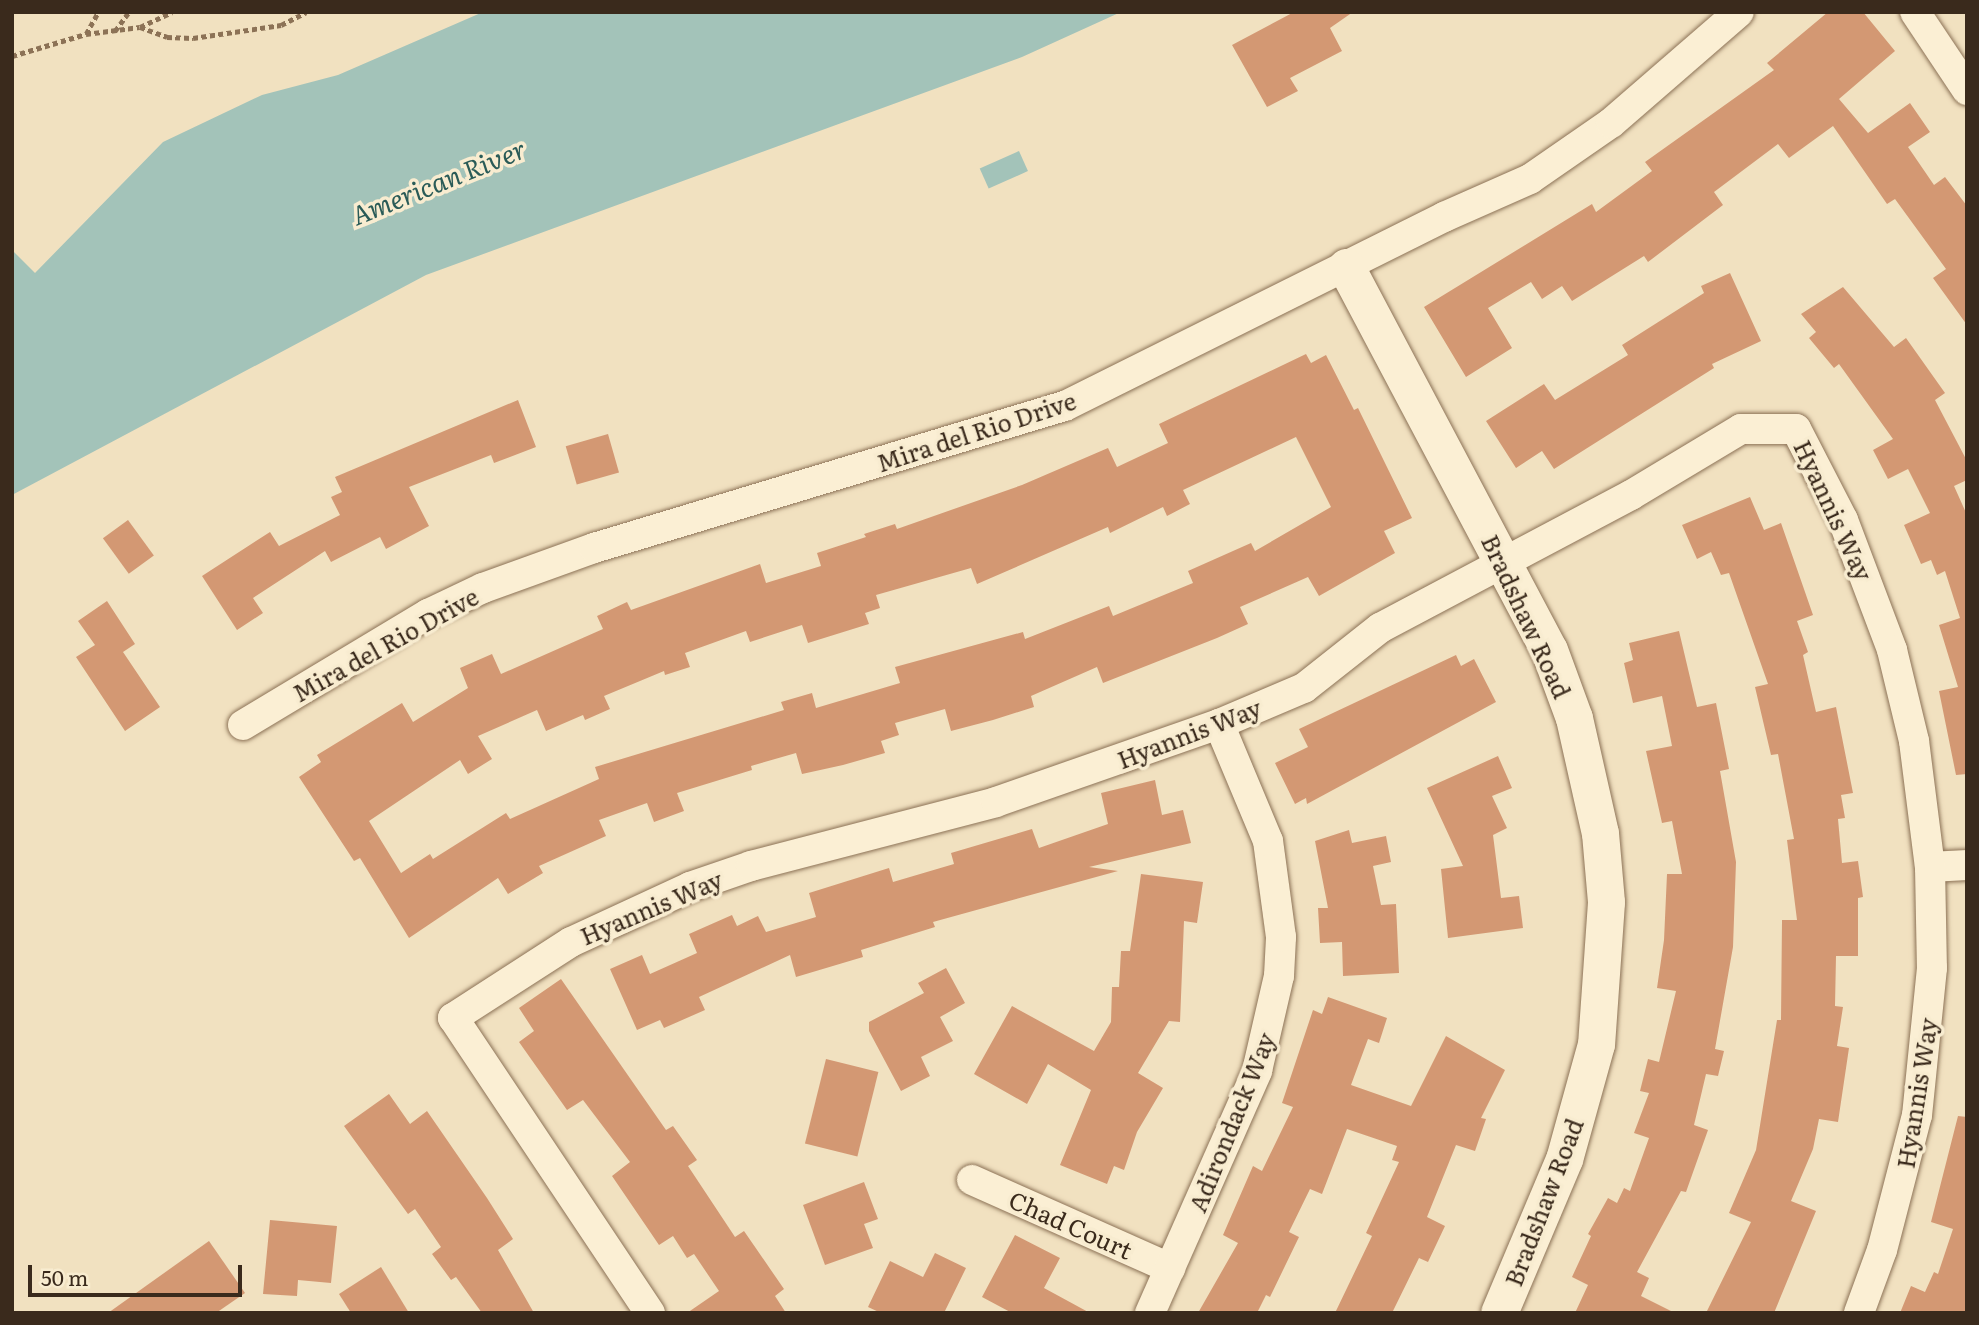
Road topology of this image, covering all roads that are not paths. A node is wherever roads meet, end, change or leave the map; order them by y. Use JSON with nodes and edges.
{"nodes":[{"id":1,"x":1739,"y":12,"type":"edge"},
{"id":2,"x":1915,"y":12,"type":"edge"},
{"id":3,"x":1967,"y":90,"type":"edge"},
{"id":4,"x":1346,"y":267,"type":"junction"},
{"id":5,"x":1505,"y":564,"type":"junction"},
{"id":6,"x":1219,"y":724,"type":"junction"},
{"id":7,"x":243,"y":725,"type":"dead end"},
{"id":8,"x":1967,"y":864,"type":"edge"},
{"id":9,"x":1930,"y":867,"type":"junction"},
{"id":10,"x":972,"y":1180,"type":"dead end"},
{"id":11,"x":1170,"y":1268,"type":"junction"},
{"id":12,"x":650,"y":1313,"type":"edge"},
{"id":13,"x":1150,"y":1313,"type":"edge"},
{"id":14,"x":1499,"y":1313,"type":"edge"},
{"id":15,"x":1859,"y":1313,"type":"edge"}],
"edges":[{"from":1,"to":4,"type":"street","name":"Mira del Rio Drive"},
{"from":2,"to":3,"type":"street"},
{"from":4,"to":5,"type":"street","name":"Bradshaw Road"},
{"from":4,"to":7,"type":"street","name":"Mira del Rio Drive"},
{"from":5,"to":6,"type":"street","name":"Hyannis Way"},
{"from":5,"to":9,"type":"street","name":"Hyannis Way"},
{"from":5,"to":14,"type":"street","name":"Bradshaw Road"},
{"from":6,"to":11,"type":"street","name":"Adirondack Way"},
{"from":6,"to":12,"type":"street","name":"Hyannis Way"},
{"from":8,"to":9,"type":"street"},
{"from":9,"to":15,"type":"street","name":"Hyannis Way"},
{"from":10,"to":11,"type":"street","name":"Chad Court"},
{"from":11,"to":13,"type":"street","name":"Adirondack Way"}]}
